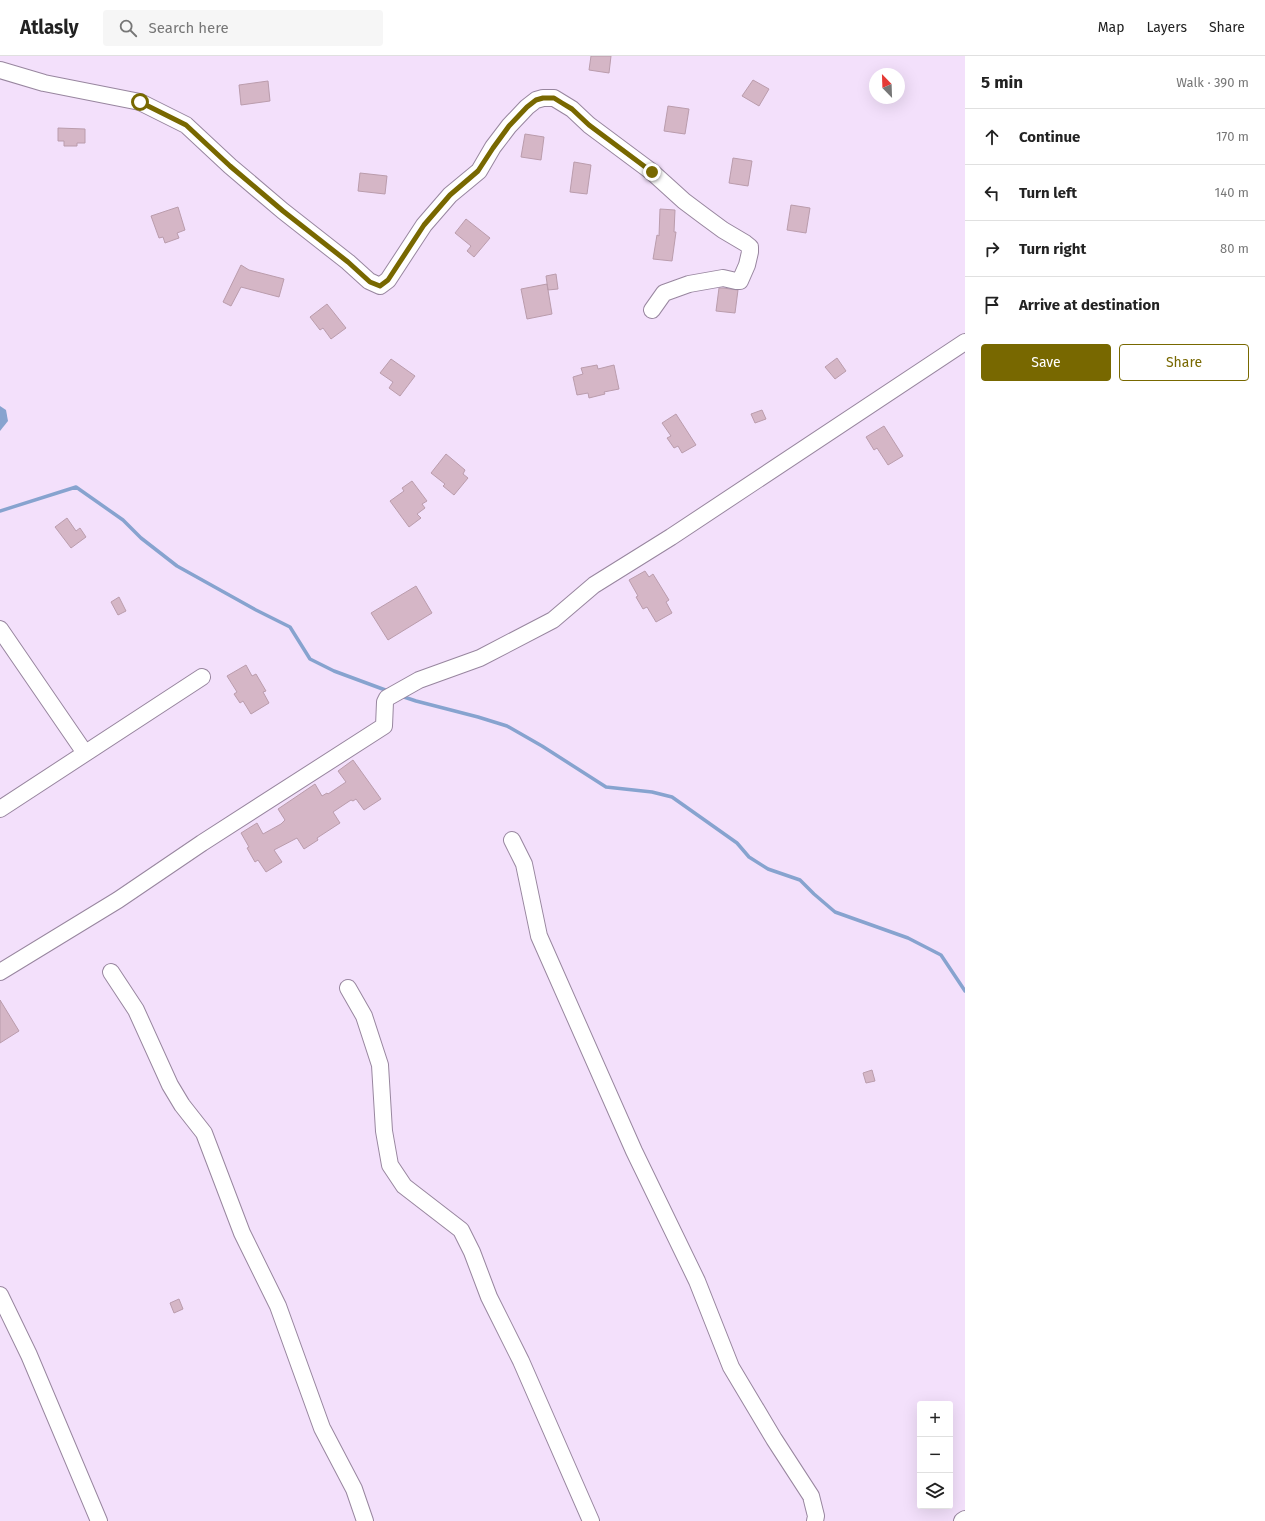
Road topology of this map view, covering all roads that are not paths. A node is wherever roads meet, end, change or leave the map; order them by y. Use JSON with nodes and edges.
{"nodes":[{"id":1,"x":0,"y":70,"type":"edge"},
{"id":2,"x":652,"y":310,"type":"dead end"},
{"id":3,"x":965,"y":342,"type":"edge"},
{"id":4,"x":0,"y":629,"type":"edge"},
{"id":5,"x":202,"y":677,"type":"dead end"},
{"id":6,"x":85,"y":753,"type":"junction"},
{"id":7,"x":0,"y":809,"type":"edge"},
{"id":8,"x":512,"y":840,"type":"dead end"},
{"id":9,"x":0,"y":972,"type":"edge"},
{"id":10,"x":111,"y":972,"type":"dead end"},
{"id":11,"x":348,"y":988,"type":"dead end"},
{"id":12,"x":0,"y":1295,"type":"edge"},
{"id":13,"x":965,"y":1519,"type":"edge"},
{"id":14,"x":99,"y":1521,"type":"edge"},
{"id":15,"x":365,"y":1521,"type":"edge"},
{"id":16,"x":591,"y":1521,"type":"edge"},
{"id":17,"x":815,"y":1521,"type":"edge"},
{"id":18,"x":962,"y":1521,"type":"edge"}],
"edges":[{"from":1,"to":2,"type":"street"},
{"from":3,"to":9,"type":"street"},
{"from":4,"to":6,"type":"street"},
{"from":5,"to":6,"type":"street"},
{"from":6,"to":7,"type":"street"},
{"from":8,"to":17,"type":"street"},
{"from":10,"to":15,"type":"street"},
{"from":11,"to":16,"type":"street"},
{"from":12,"to":14,"type":"street"},
{"from":13,"to":18,"type":"street"}]}
